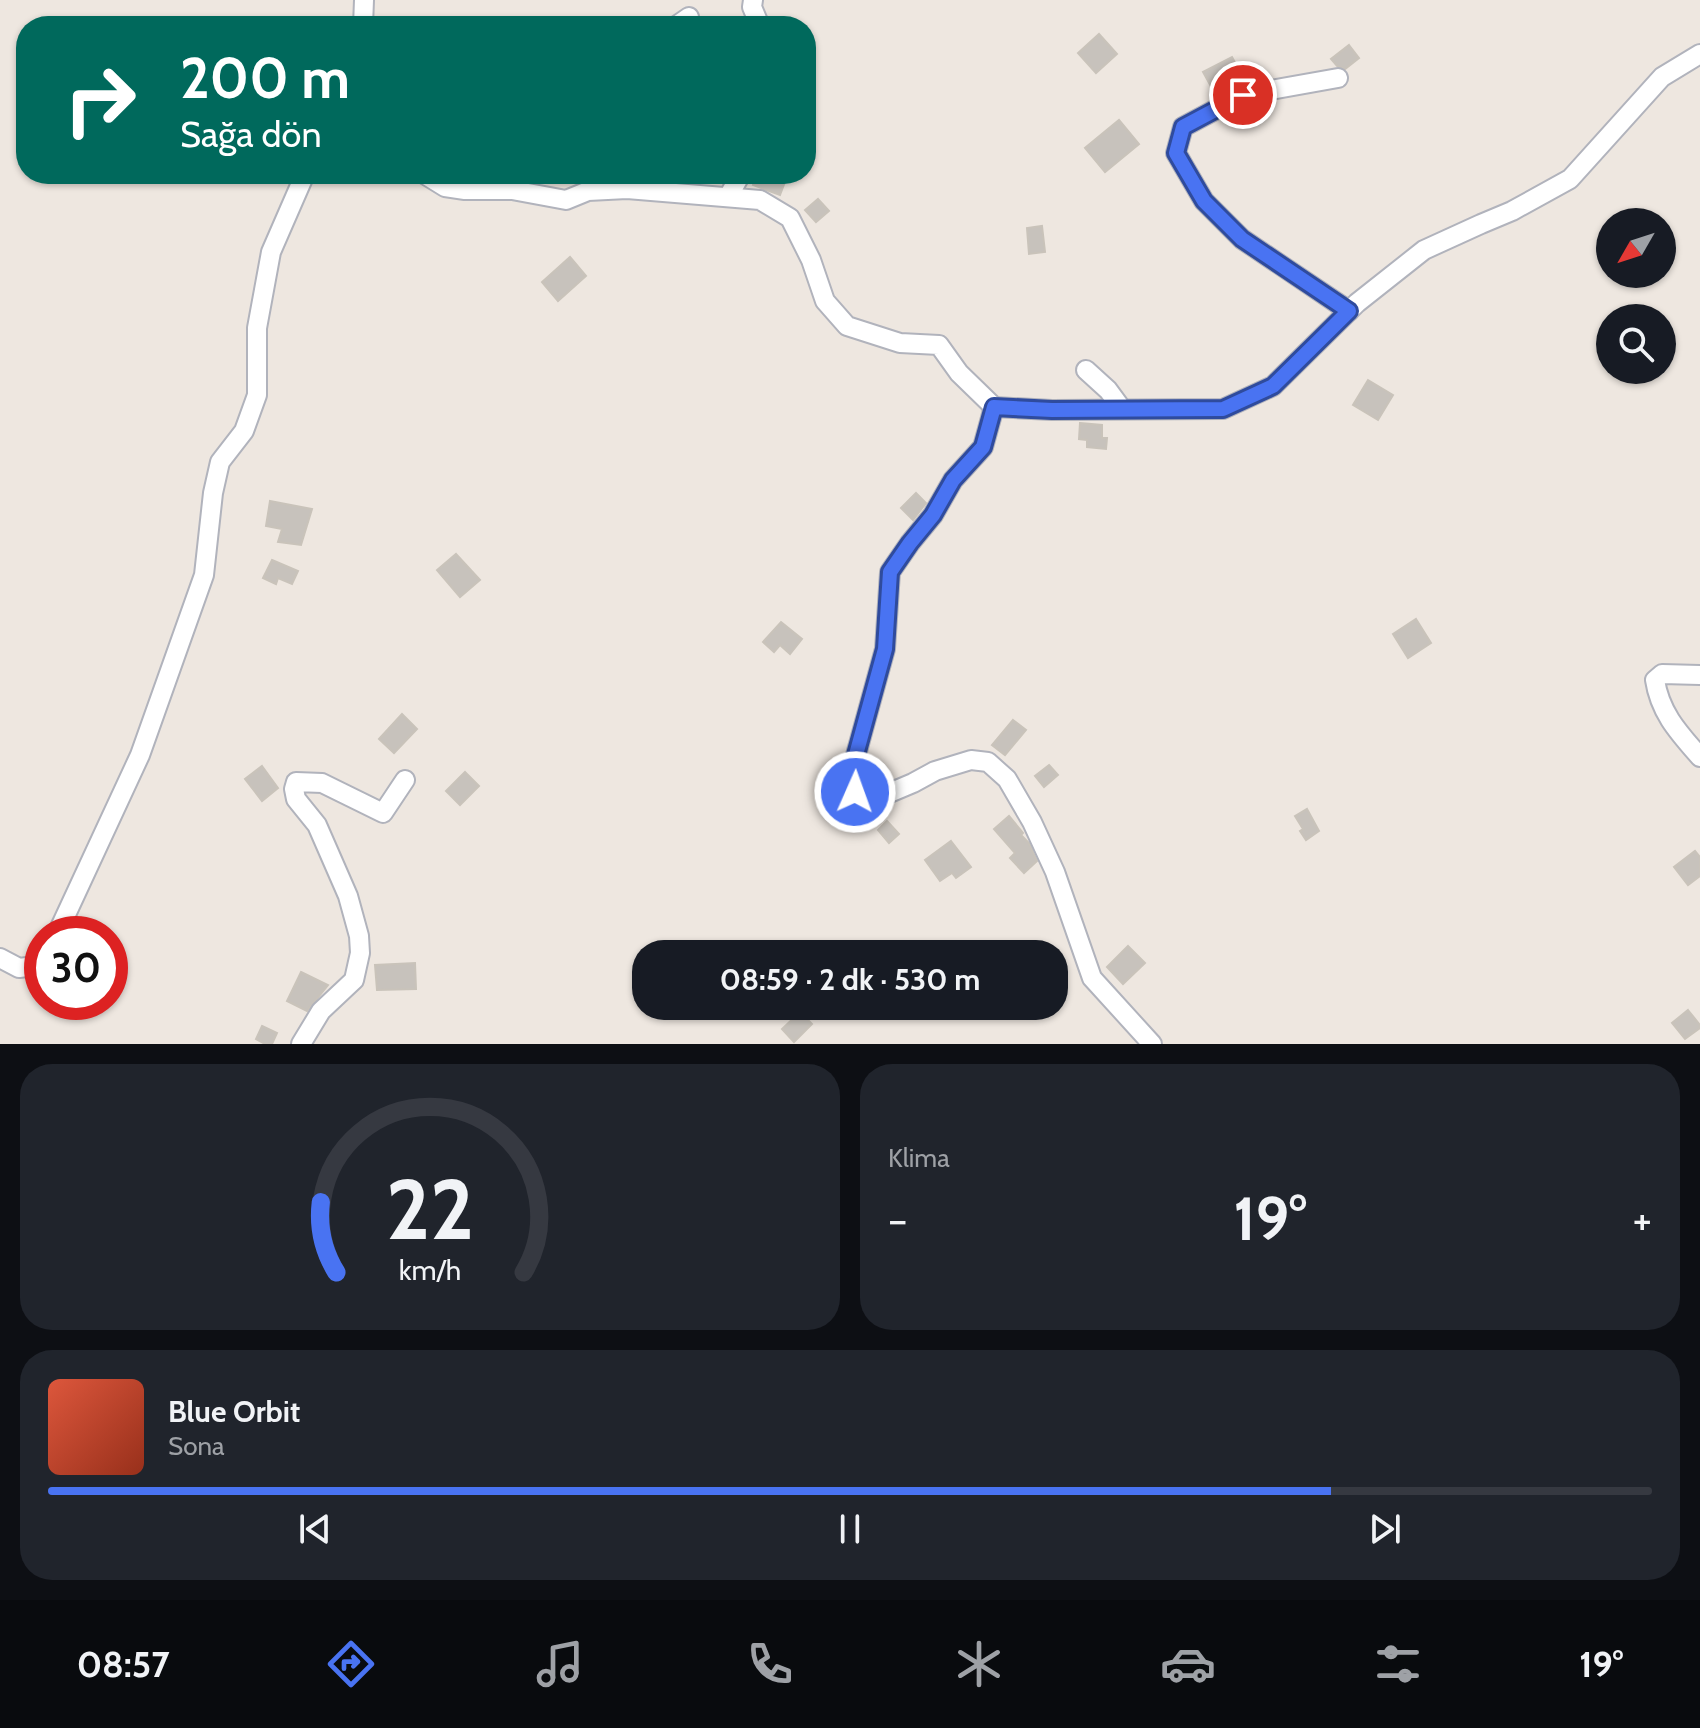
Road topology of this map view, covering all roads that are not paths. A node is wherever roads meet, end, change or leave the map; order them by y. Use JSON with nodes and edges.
{"nodes":[{"id":1,"x":1700,"y":54,"type":"edge"},
{"id":2,"x":1338,"y":78,"type":"dead end"},
{"id":3,"x":301,"y":184,"type":"edge"},
{"id":4,"x":440,"y":184,"type":"edge"},
{"id":5,"x":735,"y":184,"type":"edge"},
{"id":6,"x":728,"y":197,"type":"junction"},
{"id":7,"x":1349,"y":311,"type":"junction"},
{"id":8,"x":1086,"y":370,"type":"dead end"},
{"id":9,"x":994,"y":407,"type":"junction"},
{"id":10,"x":1122,"y":409,"type":"junction"},
{"id":11,"x":1700,"y":675,"type":"edge"},
{"id":12,"x":1700,"y":757,"type":"edge"},
{"id":13,"x":405,"y":780,"type":"dead end"},
{"id":14,"x":65,"y":916,"type":"edge"},
{"id":15,"x":0,"y":958,"type":"edge"},
{"id":16,"x":24,"y":967,"type":"edge"},
{"id":17,"x":301,"y":1044,"type":"edge"},
{"id":18,"x":1152,"y":1044,"type":"edge"}],
"edges":[{"from":1,"to":7,"type":"street"},
{"from":2,"to":7,"type":"street"},
{"from":3,"to":14,"type":"street"},
{"from":4,"to":6,"type":"street"},
{"from":5,"to":6,"type":"street"},
{"from":6,"to":9,"type":"street"},
{"from":7,"to":10,"type":"street"},
{"from":8,"to":10,"type":"street"},
{"from":9,"to":10,"type":"street"},
{"from":9,"to":18,"type":"street"},
{"from":11,"to":12,"type":"street"},
{"from":13,"to":17,"type":"street"},
{"from":15,"to":16,"type":"street"}]}
